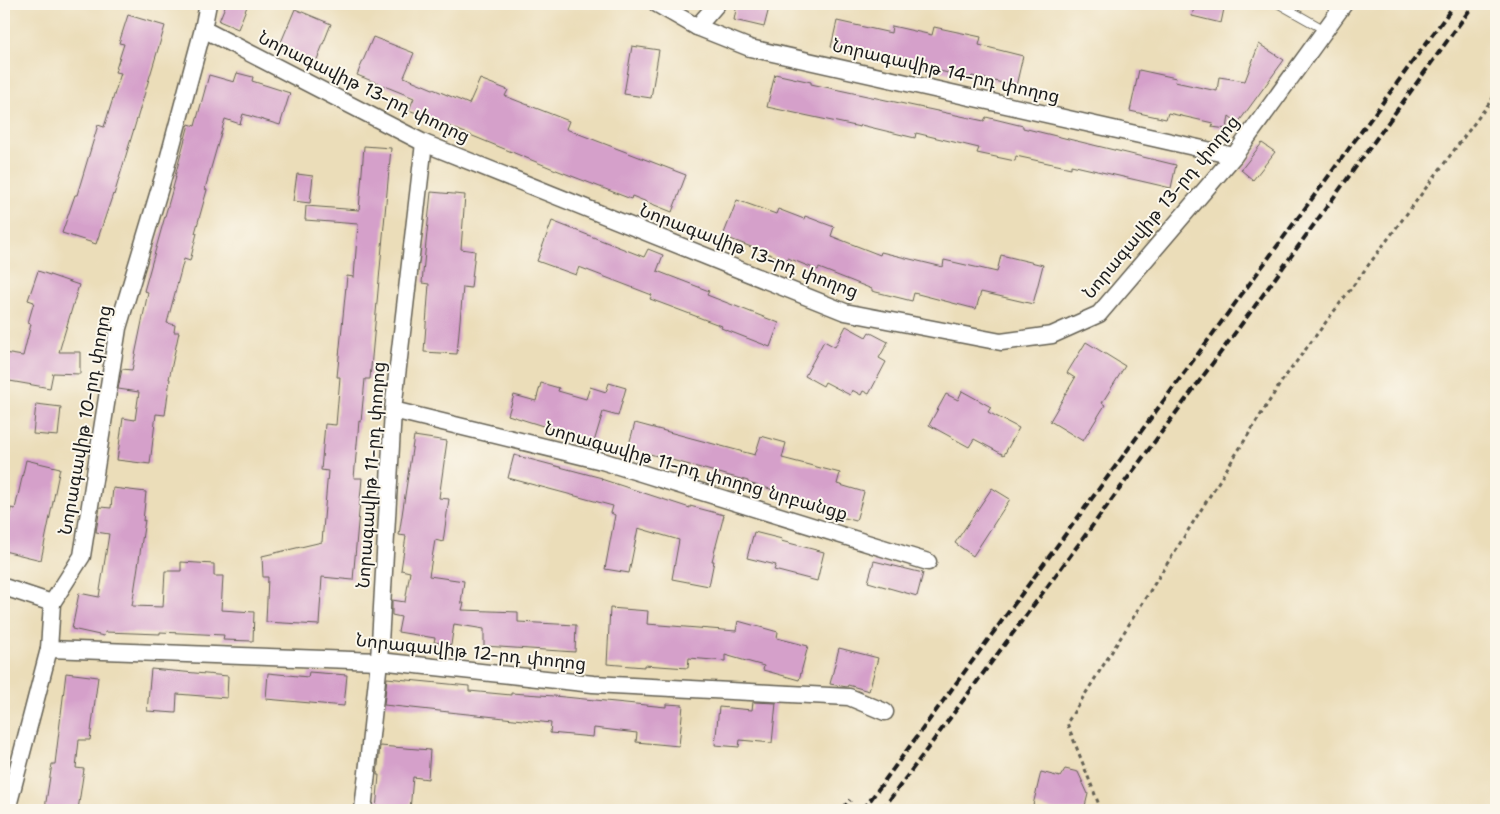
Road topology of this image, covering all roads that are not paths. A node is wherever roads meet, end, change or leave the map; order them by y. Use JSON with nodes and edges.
{"nodes":[{"id":1,"x":208,"y":4,"type":"edge"},
{"id":2,"x":657,"y":4,"type":"edge"},
{"id":3,"x":717,"y":4,"type":"edge"},
{"id":4,"x":1279,"y":4,"type":"edge"},
{"id":5,"x":1344,"y":4,"type":"edge"},
{"id":6,"x":697,"y":27,"type":"junction"},
{"id":7,"x":203,"y":29,"type":"junction"},
{"id":8,"x":1325,"y":30,"type":"junction"},
{"id":9,"x":424,"y":143,"type":"junction"},
{"id":10,"x":1234,"y":156,"type":"junction"},
{"id":11,"x":394,"y":410,"type":"junction"},
{"id":12,"x":928,"y":562,"type":"dead end"},
{"id":13,"x":4,"y":586,"type":"edge"},
{"id":14,"x":52,"y":603,"type":"junction"},
{"id":15,"x":49,"y":649,"type":"junction"},
{"id":16,"x":379,"y":661,"type":"junction"},
{"id":17,"x":885,"y":712,"type":"dead end"},
{"id":18,"x":7,"y":810,"type":"edge"},
{"id":19,"x":363,"y":810,"type":"edge"}],
"edges":[{"from":1,"to":7,"type":"street","name":"Նորագավիթ 10-րդ փողոց"},
{"from":2,"to":6,"type":"street","name":"Նորագավիթ 14-րդ փողոց"},
{"from":3,"to":6,"type":"street"},
{"from":4,"to":8,"type":"lane"},
{"from":5,"to":8,"type":"street","name":"Նորագավիթ 13-րդ փողոց"},
{"from":6,"to":10,"type":"street","name":"Նորագավիթ 14-րդ փողոց"},
{"from":7,"to":9,"type":"street","name":"Նորագավիթ 13-րդ փողոց"},
{"from":7,"to":14,"type":"street","name":"Նորագավիթ 10-րդ փողոց"},
{"from":8,"to":10,"type":"street","name":"Նորագավիթ 13-րդ փողոց"},
{"from":9,"to":10,"type":"street","name":"Նորագավիթ 13-րդ փողոց"},
{"from":9,"to":11,"type":"street","name":"Նորագավիթ 11-րդ փողոց"},
{"from":11,"to":12,"type":"street","name":"Նորագավիթ 11-րդ փողոց նրբանցք"},
{"from":11,"to":16,"type":"street","name":"Նորագավիթ 11-րդ փողոց"},
{"from":13,"to":14,"type":"street"},
{"from":14,"to":15,"type":"street","name":"Նորագավիթ 10-րդ փողոց"},
{"from":15,"to":16,"type":"street","name":"Նորագավիթ 12-րդ փողոց"},
{"from":15,"to":18,"type":"street","name":"Նորագավիթ 10-րդ փողոց"},
{"from":16,"to":17,"type":"street","name":"Նորագավիթ 12-րդ փողոց"},
{"from":16,"to":19,"type":"street","name":"Նորագավիթ 11-րդ փողոց"}]}
